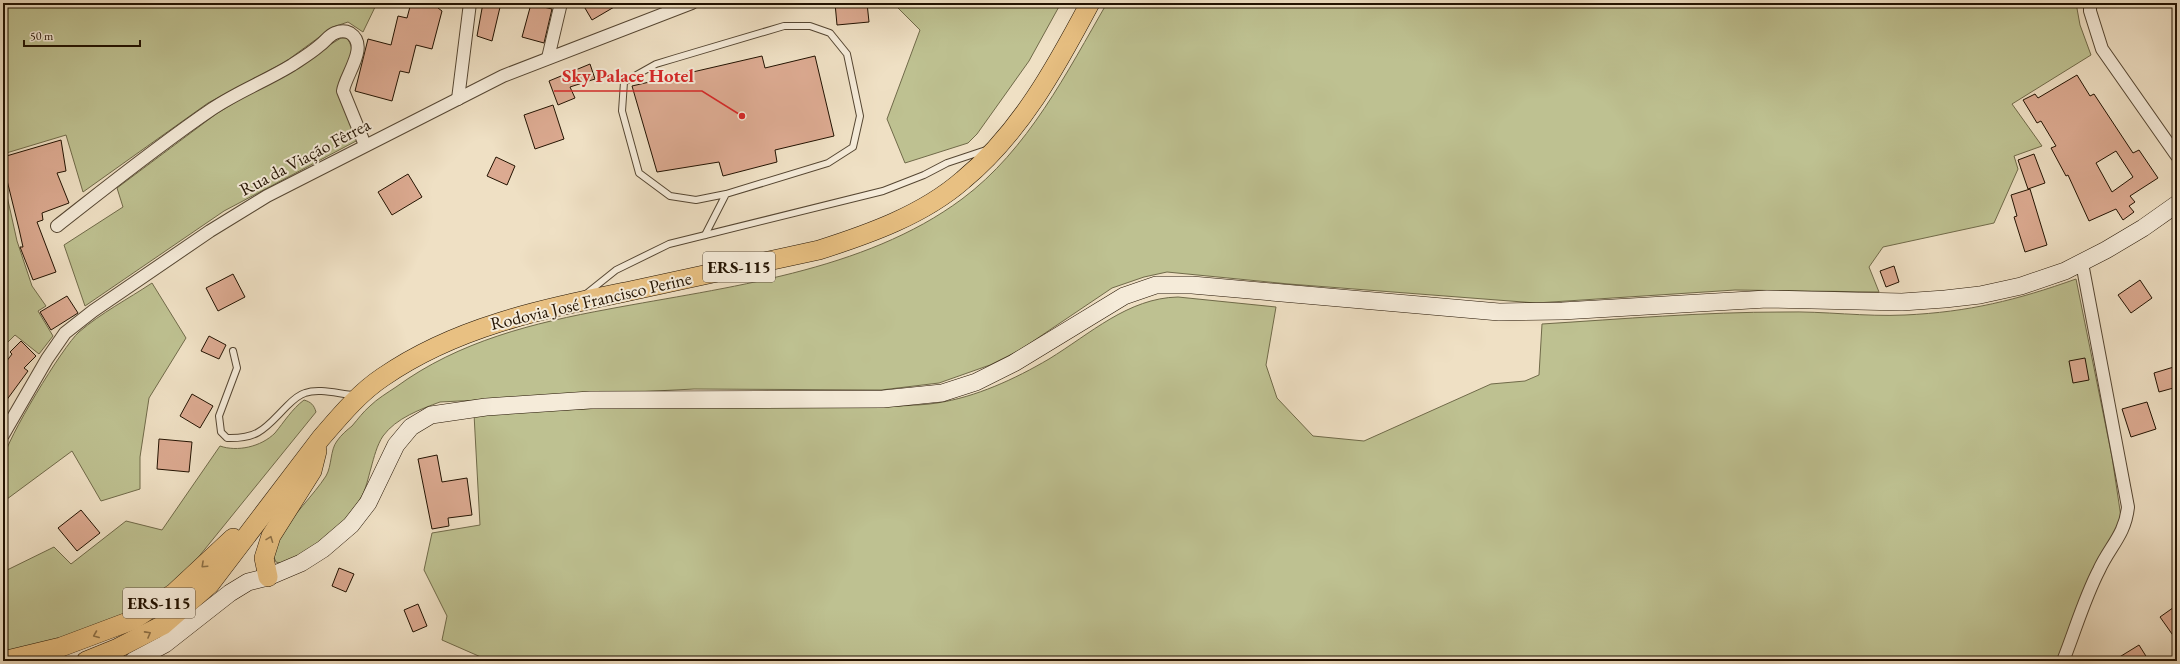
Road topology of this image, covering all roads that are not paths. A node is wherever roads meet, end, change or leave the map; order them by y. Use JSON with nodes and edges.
{"nodes":[{"id":1,"x":470,"y":3,"type":"edge"},
{"id":2,"x":561,"y":3,"type":"edge"},
{"id":3,"x":692,"y":3,"type":"edge"},
{"id":4,"x":1090,"y":3,"type":"edge"},
{"id":5,"x":2090,"y":3,"type":"edge"},
{"id":6,"x":548,"y":58,"type":"junction"},
{"id":7,"x":458,"y":99,"type":"junction"},
{"id":8,"x":365,"y":146,"type":"junction"},
{"id":9,"x":997,"y":146,"type":"junction"},
{"id":10,"x":2177,"y":156,"type":"edge"},
{"id":11,"x":726,"y":194,"type":"junction"},
{"id":12,"x":2177,"y":204,"type":"edge"},
{"id":13,"x":57,"y":226,"type":"dead end"},
{"id":14,"x":705,"y":235,"type":"junction"},
{"id":15,"x":2082,"y":263,"type":"junction"},
{"id":16,"x":576,"y":302,"type":"junction"},
{"id":17,"x":233,"y":351,"type":"dead end"},
{"id":18,"x":360,"y":396,"type":"junction"},
{"id":19,"x":3,"y":435,"type":"edge"},
{"id":20,"x":321,"y":438,"type":"junction"},
{"id":21,"x":282,"y":489,"type":"junction"},
{"id":22,"x":268,"y":577,"type":"junction"},
{"id":23,"x":3,"y":661,"type":"edge"},
{"id":24,"x":86,"y":661,"type":"edge"},
{"id":25,"x":133,"y":661,"type":"edge"},
{"id":26,"x":2063,"y":661,"type":"edge"}],
"edges":[{"from":1,"to":7,"type":"street"},
{"from":2,"to":6,"type":"street"},
{"from":3,"to":6,"type":"street","name":"Rua da Viação Fêrrea"},
{"from":4,"to":9,"type":"main road","name":"Rodovia José Francisco Perine","number":"ERS-115"},
{"from":5,"to":10,"type":"street"},
{"from":6,"to":7,"type":"street","name":"Rua da Viação Fêrrea"},
{"from":7,"to":8,"type":"street","name":"Rua da Viação Fêrrea"},
{"from":8,"to":13,"type":"street"},
{"from":8,"to":19,"type":"street","name":"Rua da Viação Fêrrea"},
{"from":9,"to":14,"type":"lane"},
{"from":9,"to":16,"type":"main road","name":"Rodovia José Francisco Perine","number":"ERS-115"},
{"from":11,"to":11,"type":"lane"},
{"from":11,"to":14,"type":"lane"},
{"from":12,"to":15,"type":"main road"},
{"from":14,"to":16,"type":"lane"},
{"from":15,"to":22,"type":"main road"},
{"from":15,"to":26,"type":"street"},
{"from":16,"to":18,"type":"main road","name":"Rodovia José Francisco Perine","number":"ERS-115"},
{"from":17,"to":18,"type":"lane"},
{"from":18,"to":20,"type":"main road","name":"Rodovia José Francisco Perine","number":"ERS-115"},
{"from":20,"to":21,"type":"main road","name":"Rodovia José Francisco Perine","number":"ERS-115"},
{"from":22,"to":20,"type":"main road","one_way":true},
{"from":21,"to":23,"type":"main road","name":"Rodovia José Francisco Perine","number":"ERS-115","one_way":true},
{"from":24,"to":21,"type":"main road","name":"Rodovia José Francisco Perine","number":"ERS-115","one_way":true},
{"from":22,"to":25,"type":"main road"}]}
